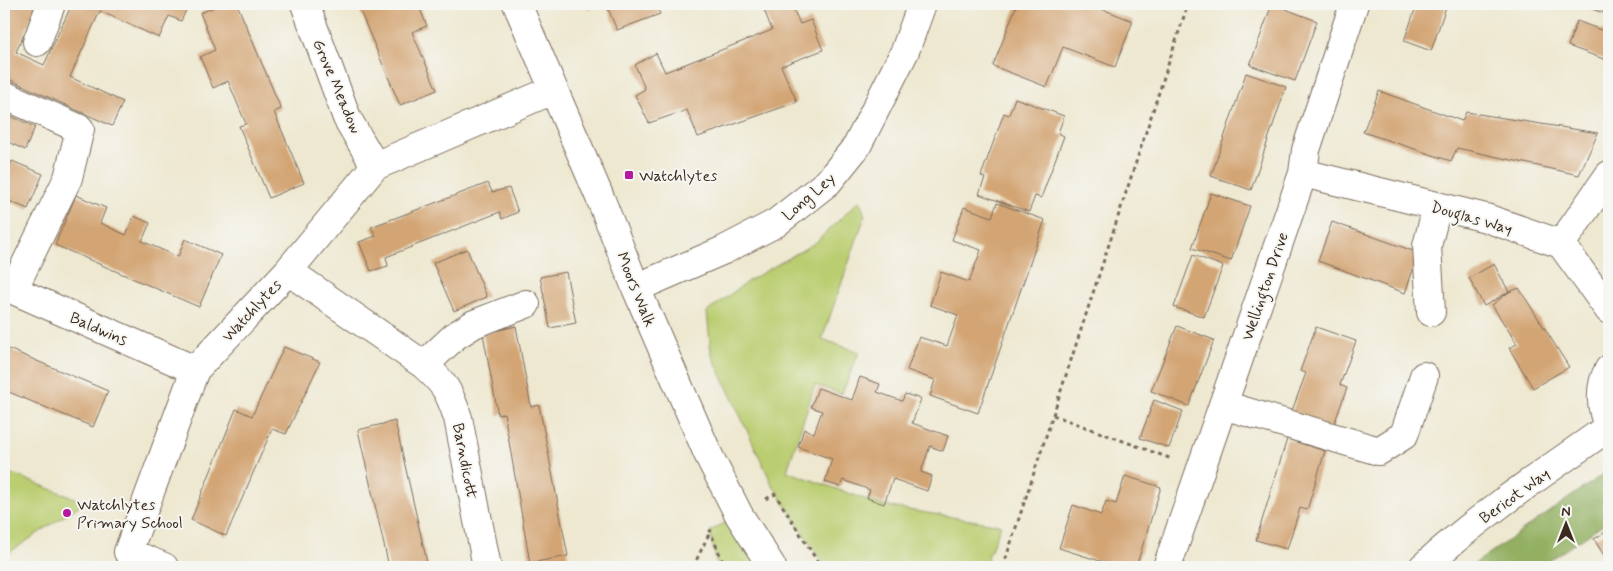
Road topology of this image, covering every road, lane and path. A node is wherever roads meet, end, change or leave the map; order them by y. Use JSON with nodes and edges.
{"nodes":[{"id":1,"x":51,"y":4,"type":"edge"},
{"id":2,"x":305,"y":4,"type":"edge"},
{"id":3,"x":517,"y":4,"type":"edge"},
{"id":4,"x":922,"y":4,"type":"edge"},
{"id":5,"x":1188,"y":4,"type":"edge"},
{"id":6,"x":1354,"y":4,"type":"edge"},
{"id":7,"x":37,"y":42,"type":"dead end"},
{"id":8,"x":553,"y":90,"type":"junction"},
{"id":9,"x":4,"y":95,"type":"edge"},
{"id":10,"x":376,"y":166,"type":"junction"},
{"id":11,"x":1303,"y":173,"type":"junction"},
{"id":12,"x":1609,"y":175,"type":"edge"},
{"id":13,"x":1437,"y":206,"type":"junction"},
{"id":14,"x":1561,"y":244,"type":"junction"},
{"id":15,"x":288,"y":270,"type":"junction"},
{"id":16,"x":8,"y":288,"type":"edge"},
{"id":17,"x":636,"y":288,"type":"junction"},
{"id":18,"x":526,"y":304,"type":"dead end"},
{"id":19,"x":1609,"y":310,"type":"edge"},
{"id":20,"x":1431,"y":312,"type":"dead end"},
{"id":21,"x":424,"y":365,"type":"junction"},
{"id":22,"x":1609,"y":369,"type":"edge"},
{"id":23,"x":194,"y":370,"type":"junction"},
{"id":24,"x":1424,"y":376,"type":"dead end"},
{"id":25,"x":1223,"y":405,"type":"junction"},
{"id":26,"x":1053,"y":415,"type":"junction"},
{"id":27,"x":1609,"y":428,"type":"edge"},
{"id":28,"x":1201,"y":470,"type":"junction"},
{"id":29,"x":739,"y":514,"type":"junction"},
{"id":30,"x":710,"y":531,"type":"dead end"},
{"id":31,"x":164,"y":567,"type":"edge"},
{"id":32,"x":487,"y":567,"type":"edge"},
{"id":33,"x":693,"y":567,"type":"edge"},
{"id":34,"x":772,"y":567,"type":"edge"},
{"id":35,"x":821,"y":567,"type":"edge"},
{"id":36,"x":1003,"y":567,"type":"edge"},
{"id":37,"x":1167,"y":567,"type":"edge"},
{"id":38,"x":1423,"y":567,"type":"edge"}],
"edges":[{"from":1,"to":7,"type":"street"},
{"from":2,"to":10,"type":"street","name":"Grove Meadow"},
{"from":3,"to":8,"type":"street","name":"Moors Walk"},
{"from":4,"to":17,"type":"street","name":"Long Ley"},
{"from":5,"to":26,"type":"path"},
{"from":6,"to":11,"type":"street","name":"Wellington Drive"},
{"from":8,"to":10,"type":"street","name":"Watchlytes"},
{"from":8,"to":17,"type":"street","name":"Moors Walk"},
{"from":9,"to":16,"type":"street"},
{"from":10,"to":15,"type":"street","name":"Watchlytes"},
{"from":11,"to":13,"type":"street","name":"Douglas Way"},
{"from":11,"to":25,"type":"street","name":"Wellington Drive"},
{"from":12,"to":14,"type":"street"},
{"from":13,"to":14,"type":"street","name":"Douglas Way"},
{"from":13,"to":20,"type":"street"},
{"from":14,"to":19,"type":"street"},
{"from":15,"to":21,"type":"street","name":"Barndicott"},
{"from":15,"to":23,"type":"street","name":"Watchlytes"},
{"from":16,"to":23,"type":"street","name":"Baldwins"},
{"from":17,"to":29,"type":"street","name":"Moors Walk"},
{"from":18,"to":21,"type":"street"},
{"from":21,"to":32,"type":"street","name":"Barndicott"},
{"from":22,"to":27,"type":"street","name":"Bericot Way"},
{"from":23,"to":31,"type":"street","name":"Watchlytes"},
{"from":24,"to":25,"type":"street"},
{"from":25,"to":28,"type":"street","name":"Wellington Drive"},
{"from":26,"to":28,"type":"path"},
{"from":26,"to":36,"type":"path"},
{"from":27,"to":38,"type":"street","name":"Bericot Way"},
{"from":28,"to":37,"type":"street","name":"Wellington Drive"},
{"from":29,"to":34,"type":"street","name":"Moors Walk"},
{"from":29,"to":35,"type":"path"},
{"from":30,"to":33,"type":"path"}]}
